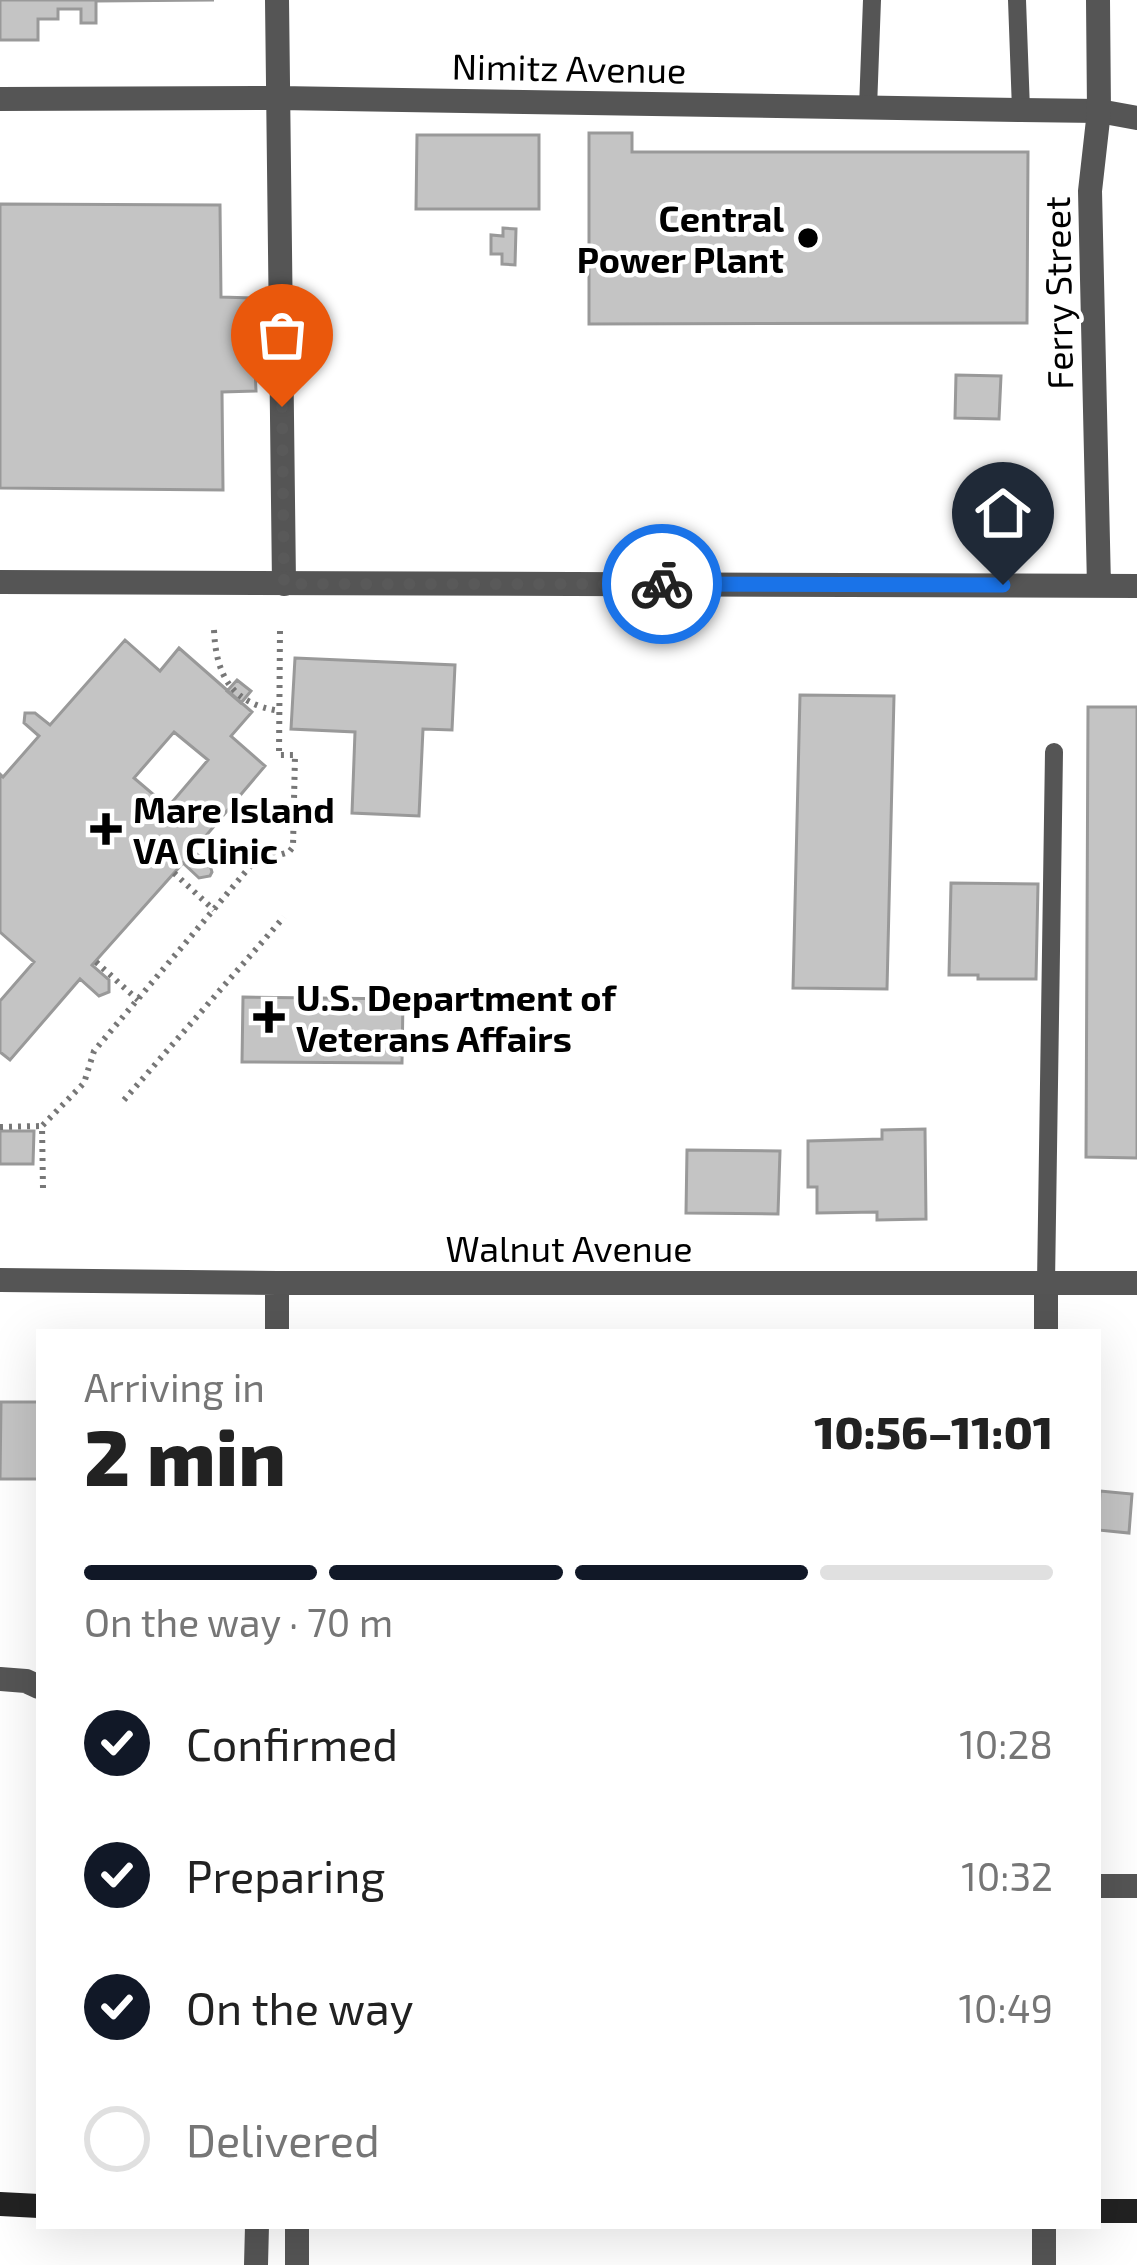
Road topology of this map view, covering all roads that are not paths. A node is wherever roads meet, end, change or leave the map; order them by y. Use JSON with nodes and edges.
{"nodes":[{"id":1,"x":277,"y":0,"type":"edge"},
{"id":2,"x":872,"y":0,"type":"edge"},
{"id":3,"x":1017,"y":0,"type":"edge"},
{"id":4,"x":1098,"y":0,"type":"edge"},
{"id":5,"x":279,"y":98,"type":"junction"},
{"id":6,"x":0,"y":99,"type":"edge"},
{"id":7,"x":868,"y":108,"type":"junction"},
{"id":8,"x":1021,"y":110,"type":"junction"},
{"id":9,"x":1099,"y":111,"type":"junction"},
{"id":10,"x":1137,"y":118,"type":"edge"},
{"id":11,"x":0,"y":582,"type":"edge"},
{"id":12,"x":284,"y":584,"type":"junction"},
{"id":13,"x":1099,"y":586,"type":"junction"},
{"id":14,"x":1137,"y":586,"type":"edge"},
{"id":15,"x":1054,"y":752,"type":"dead end"},
{"id":16,"x":0,"y":1280,"type":"edge"},
{"id":17,"x":277,"y":1283,"type":"junction"},
{"id":18,"x":1046,"y":1283,"type":"junction"},
{"id":19,"x":1137,"y":1283,"type":"edge"},
{"id":20,"x":278,"y":1329,"type":"edge"},
{"id":21,"x":1046,"y":1329,"type":"edge"},
{"id":22,"x":0,"y":1679,"type":"edge"},
{"id":23,"x":36,"y":1686,"type":"edge"},
{"id":24,"x":1101,"y":1886,"type":"edge"},
{"id":25,"x":1137,"y":1886,"type":"edge"},
{"id":26,"x":0,"y":2204,"type":"edge"},
{"id":27,"x":36,"y":2206,"type":"edge"},
{"id":28,"x":1101,"y":2211,"type":"edge"},
{"id":29,"x":1137,"y":2211,"type":"edge"},
{"id":30,"x":256,"y":2229,"type":"edge"},
{"id":31,"x":297,"y":2229,"type":"edge"},
{"id":32,"x":1044,"y":2229,"type":"edge"},
{"id":33,"x":256,"y":2265,"type":"edge"},
{"id":34,"x":297,"y":2265,"type":"edge"},
{"id":35,"x":1044,"y":2265,"type":"edge"}],
"edges":[{"from":1,"to":5,"type":"street"},
{"from":2,"to":7,"type":"lane"},
{"from":3,"to":8,"type":"lane"},
{"from":4,"to":9,"type":"street","name":"Ferry Street"},
{"from":5,"to":6,"type":"street","name":"Nimitz Avenue"},
{"from":5,"to":7,"type":"street","name":"Nimitz Avenue"},
{"from":5,"to":12,"type":"street"},
{"from":7,"to":8,"type":"street","name":"Nimitz Avenue"},
{"from":8,"to":9,"type":"street","name":"Nimitz Avenue"},
{"from":9,"to":10,"type":"street","name":"Nimitz Avenue"},
{"from":9,"to":13,"type":"street","name":"Ferry Street"},
{"from":11,"to":12,"type":"street"},
{"from":12,"to":13,"type":"street"},
{"from":13,"to":14,"type":"street"},
{"from":15,"to":18,"type":"lane"},
{"from":16,"to":17,"type":"street","name":"Walnut Avenue"},
{"from":17,"to":18,"type":"street","name":"Walnut Avenue"},
{"from":17,"to":20,"type":"street"},
{"from":18,"to":19,"type":"street","name":"Walnut Avenue"},
{"from":18,"to":21,"type":"street"},
{"from":22,"to":23,"type":"street"},
{"from":24,"to":25,"type":"street"},
{"from":26,"to":27,"type":"main road"},
{"from":28,"to":29,"type":"main road"},
{"from":30,"to":33,"type":"street"},
{"from":31,"to":34,"type":"street"},
{"from":32,"to":35,"type":"street"}]}
